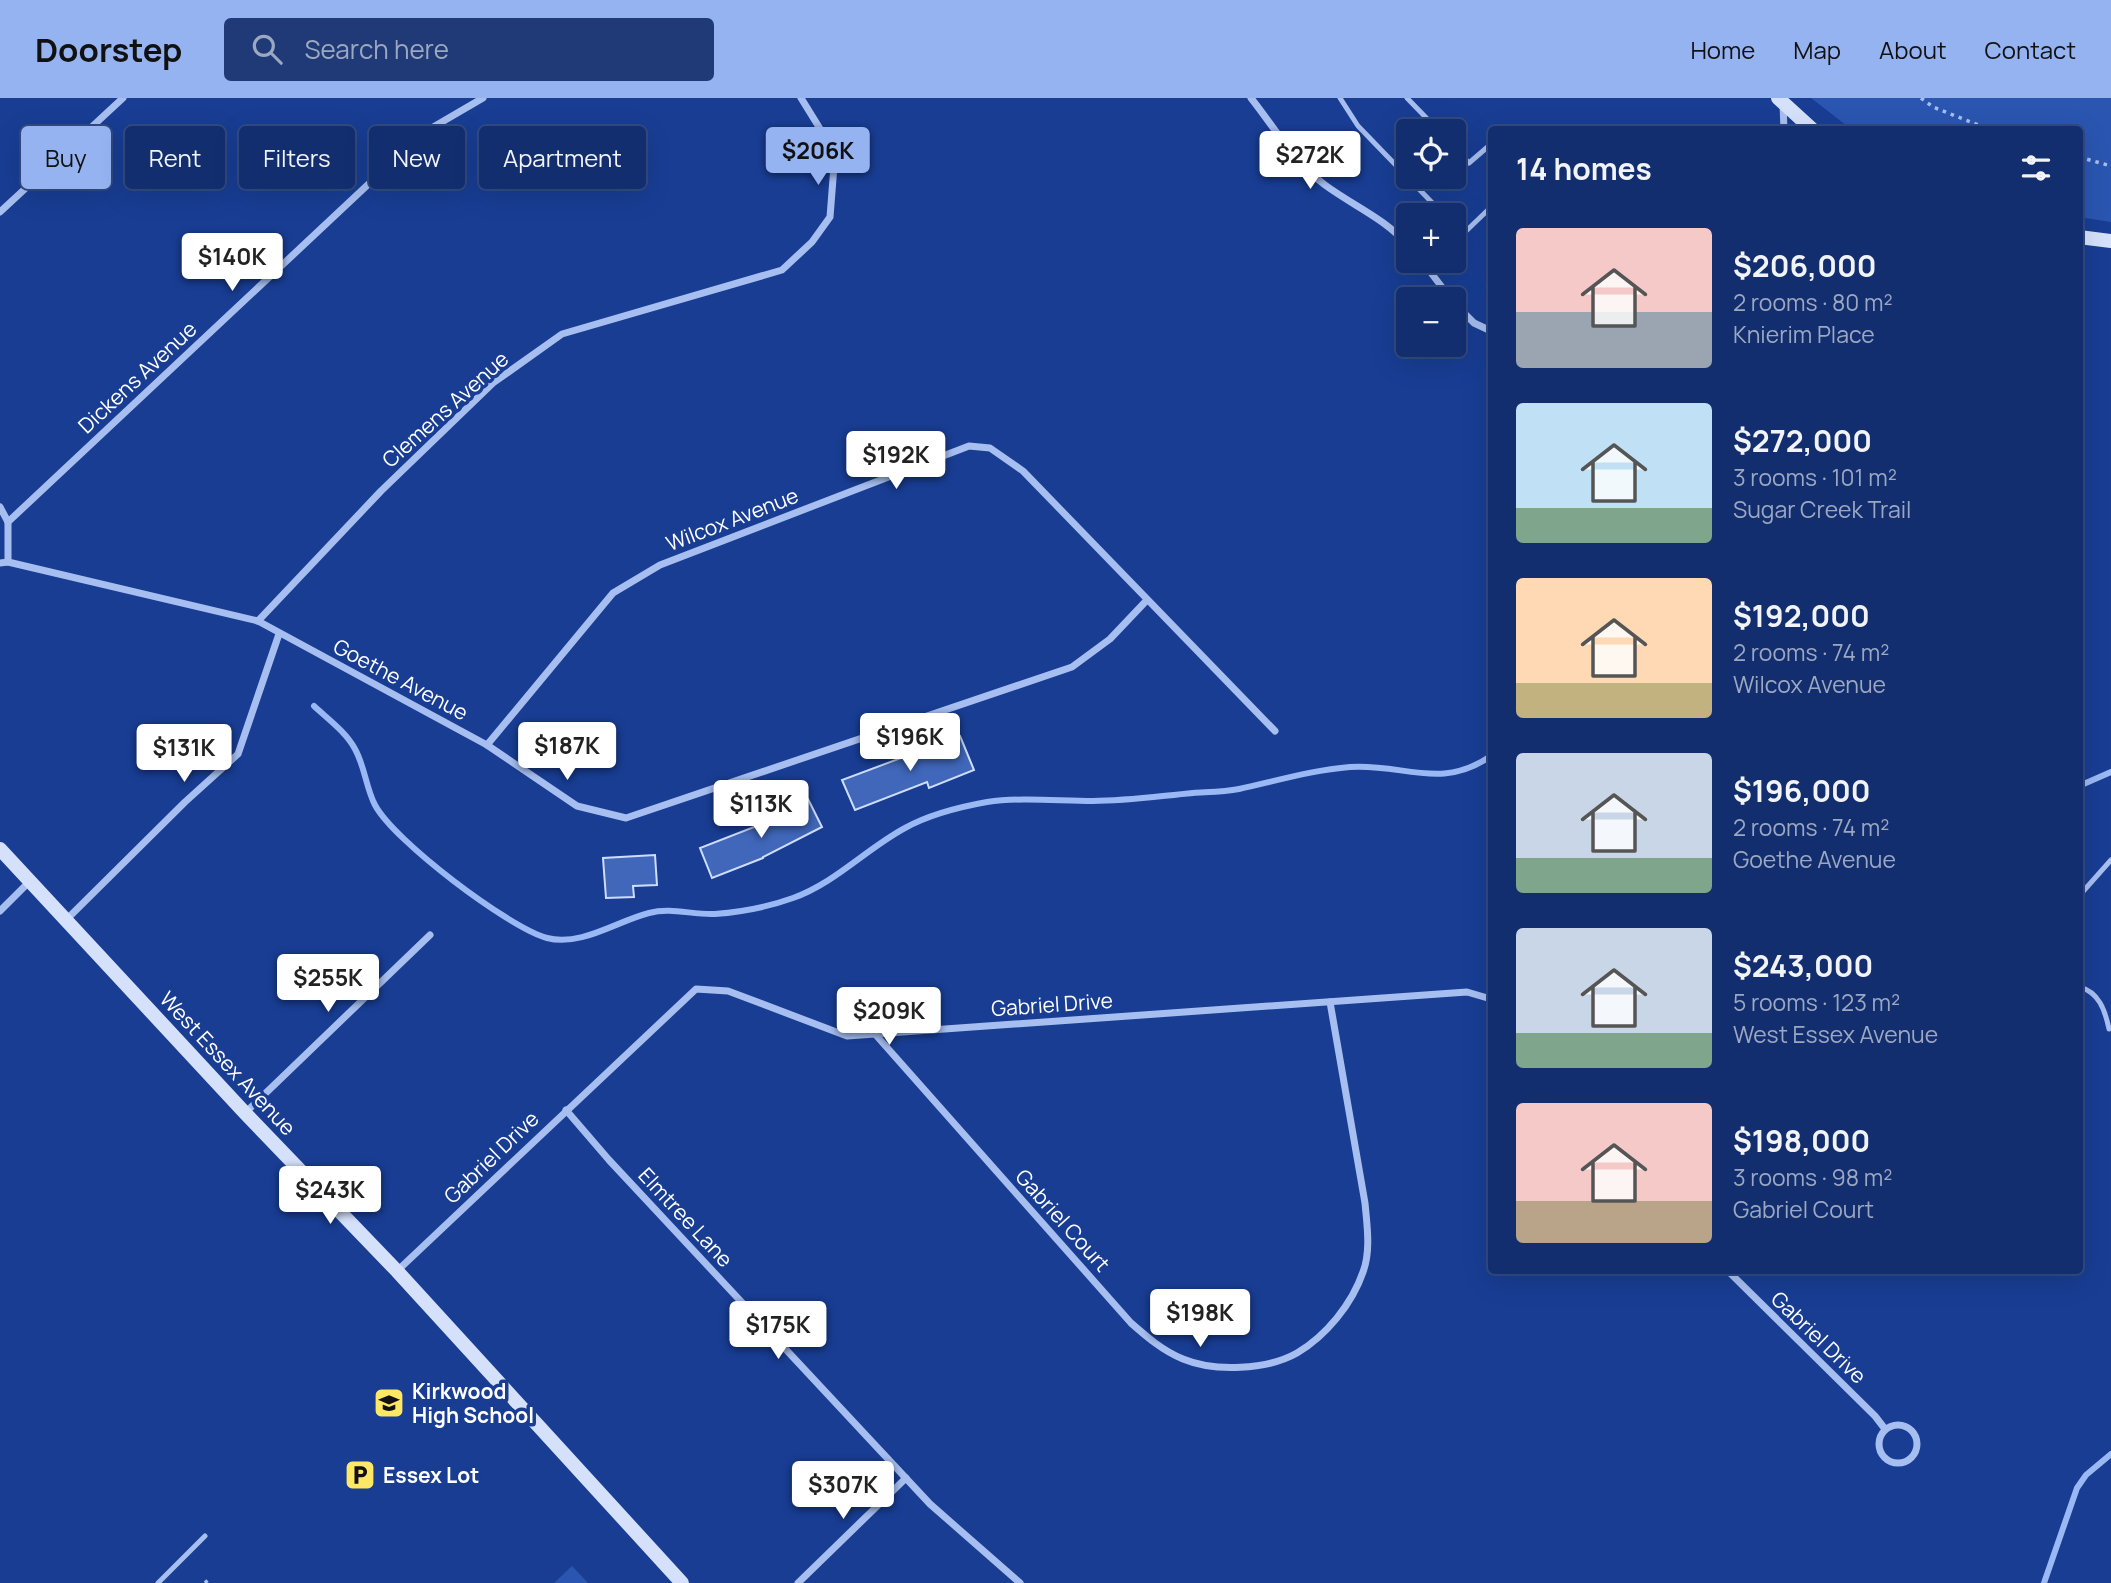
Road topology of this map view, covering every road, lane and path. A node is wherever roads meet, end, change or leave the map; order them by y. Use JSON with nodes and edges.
{"nodes":[{"id":1,"x":123,"y":98,"type":"edge"},
{"id":2,"x":483,"y":98,"type":"edge"},
{"id":3,"x":801,"y":98,"type":"edge"},
{"id":4,"x":1251,"y":98,"type":"edge"},
{"id":5,"x":1340,"y":98,"type":"edge"},
{"id":6,"x":1407,"y":98,"type":"edge"},
{"id":7,"x":1921,"y":98,"type":"edge"},
{"id":8,"x":1781,"y":100,"type":"edge"},
{"id":9,"x":1427,"y":119,"type":"edge"},
{"id":10,"x":1784,"y":126,"type":"edge"},
{"id":11,"x":1809,"y":126,"type":"edge"},
{"id":12,"x":1981,"y":126,"type":"edge"},
{"id":13,"x":1488,"y":147,"type":"edge"},
{"id":14,"x":2083,"y":158,"type":"edge"},
{"id":15,"x":1466,"y":160,"type":"edge"},
{"id":16,"x":2111,"y":166,"type":"edge"},
{"id":17,"x":1432,"y":203,"type":"edge"},
{"id":18,"x":1488,"y":210,"type":"edge"},
{"id":19,"x":0,"y":212,"type":"edge"},
{"id":20,"x":1466,"y":231,"type":"edge"},
{"id":21,"x":1396,"y":233,"type":"edge"},
{"id":22,"x":2083,"y":238,"type":"edge"},
{"id":23,"x":2111,"y":241,"type":"edge"},
{"id":24,"x":1431,"y":273,"type":"edge"},
{"id":25,"x":1442,"y":287,"type":"edge"},
{"id":26,"x":1466,"y":314,"type":"edge"},
{"id":27,"x":1488,"y":330,"type":"edge"},
{"id":28,"x":0,"y":507,"type":"edge"},
{"id":29,"x":8,"y":522,"type":"junction"},
{"id":30,"x":4,"y":562,"type":"edge"},
{"id":31,"x":1147,"y":600,"type":"junction"},
{"id":32,"x":258,"y":621,"type":"junction"},
{"id":33,"x":279,"y":634,"type":"junction"},
{"id":34,"x":1275,"y":732,"type":"dead end"},
{"id":35,"x":487,"y":745,"type":"junction"},
{"id":36,"x":0,"y":849,"type":"edge"},
{"id":37,"x":2111,"y":860,"type":"edge"},
{"id":38,"x":30,"y":881,"type":"junction"},
{"id":39,"x":2083,"y":892,"type":"edge"},
{"id":40,"x":0,"y":911,"type":"edge"},
{"id":41,"x":66,"y":920,"type":"junction"},
{"id":42,"x":430,"y":935,"type":"dead end"},
{"id":43,"x":2083,"y":989,"type":"edge"},
{"id":44,"x":1488,"y":998,"type":"edge"},
{"id":45,"x":1330,"y":1002,"type":"junction"},
{"id":46,"x":2109,"y":1029,"type":"dead end"},
{"id":47,"x":875,"y":1034,"type":"junction"},
{"id":48,"x":566,"y":1110,"type":"junction"},
{"id":49,"x":245,"y":1113,"type":"junction"},
{"id":50,"x":397,"y":1271,"type":"junction"},
{"id":51,"x":1731,"y":1274,"type":"edge"},
{"id":52,"x":1885,"y":1429,"type":"junction"},
{"id":53,"x":906,"y":1478,"type":"junction"},
{"id":54,"x":205,"y":1536,"type":"dead end"},
{"id":55,"x":158,"y":1583,"type":"edge"},
{"id":56,"x":682,"y":1583,"type":"edge"},
{"id":57,"x":798,"y":1583,"type":"edge"},
{"id":58,"x":1020,"y":1583,"type":"edge"}],
"edges":[{"from":1,"to":19,"type":"street"},
{"from":2,"to":29,"type":"street","name":"Dickens Avenue"},
{"from":3,"to":32,"type":"street","name":"Clemens Avenue"},
{"from":4,"to":21,"type":"street"},
{"from":5,"to":17,"type":"lane"},
{"from":6,"to":9,"type":"lane"},
{"from":7,"to":12,"type":"path"},
{"from":8,"to":10,"type":"street"},
{"from":8,"to":11,"type":"street"},
{"from":13,"to":15,"type":"lane"},
{"from":14,"to":16,"type":"path"},
{"from":18,"to":20,"type":"lane"},
{"from":22,"to":23,"type":"street"},
{"from":24,"to":25,"type":"street"},
{"from":26,"to":27,"type":"street"},
{"from":28,"to":29,"type":"street"},
{"from":29,"to":30,"type":"street"},
{"from":30,"to":32,"type":"street","name":"Goethe Avenue"},
{"from":31,"to":34,"type":"street","name":"Wilcox Avenue"},
{"from":31,"to":35,"type":"street","name":"Goethe Avenue"},
{"from":31,"to":35,"type":"street","name":"Wilcox Avenue"},
{"from":32,"to":33,"type":"street","name":"Goethe Avenue"},
{"from":33,"to":35,"type":"street","name":"Goethe Avenue"},
{"from":33,"to":41,"type":"street"},
{"from":36,"to":38,"type":"street","name":"West Essex Avenue"},
{"from":37,"to":39,"type":"lane"},
{"from":38,"to":40,"type":"street"},
{"from":38,"to":41,"type":"street","name":"West Essex Avenue"},
{"from":41,"to":49,"type":"street","name":"West Essex Avenue"},
{"from":42,"to":49,"type":"street"},
{"from":43,"to":46,"type":"lane"},
{"from":44,"to":45,"type":"street","name":"Gabriel Drive"},
{"from":45,"to":47,"type":"street","name":"Gabriel Drive"},
{"from":45,"to":47,"type":"street","name":"Gabriel Court"},
{"from":47,"to":48,"type":"street","name":"Gabriel Drive"},
{"from":48,"to":50,"type":"street","name":"Gabriel Drive"},
{"from":48,"to":53,"type":"street","name":"Elmtree Lane"},
{"from":49,"to":50,"type":"street","name":"West Essex Avenue"},
{"from":50,"to":56,"type":"street","name":"West Essex Avenue"},
{"from":51,"to":52,"type":"street","name":"Gabriel Drive"},
{"from":52,"to":52,"type":"street"},
{"from":53,"to":57,"type":"street"},
{"from":53,"to":58,"type":"street","name":"Elmtree Lane"},
{"from":54,"to":55,"type":"lane"}]}
